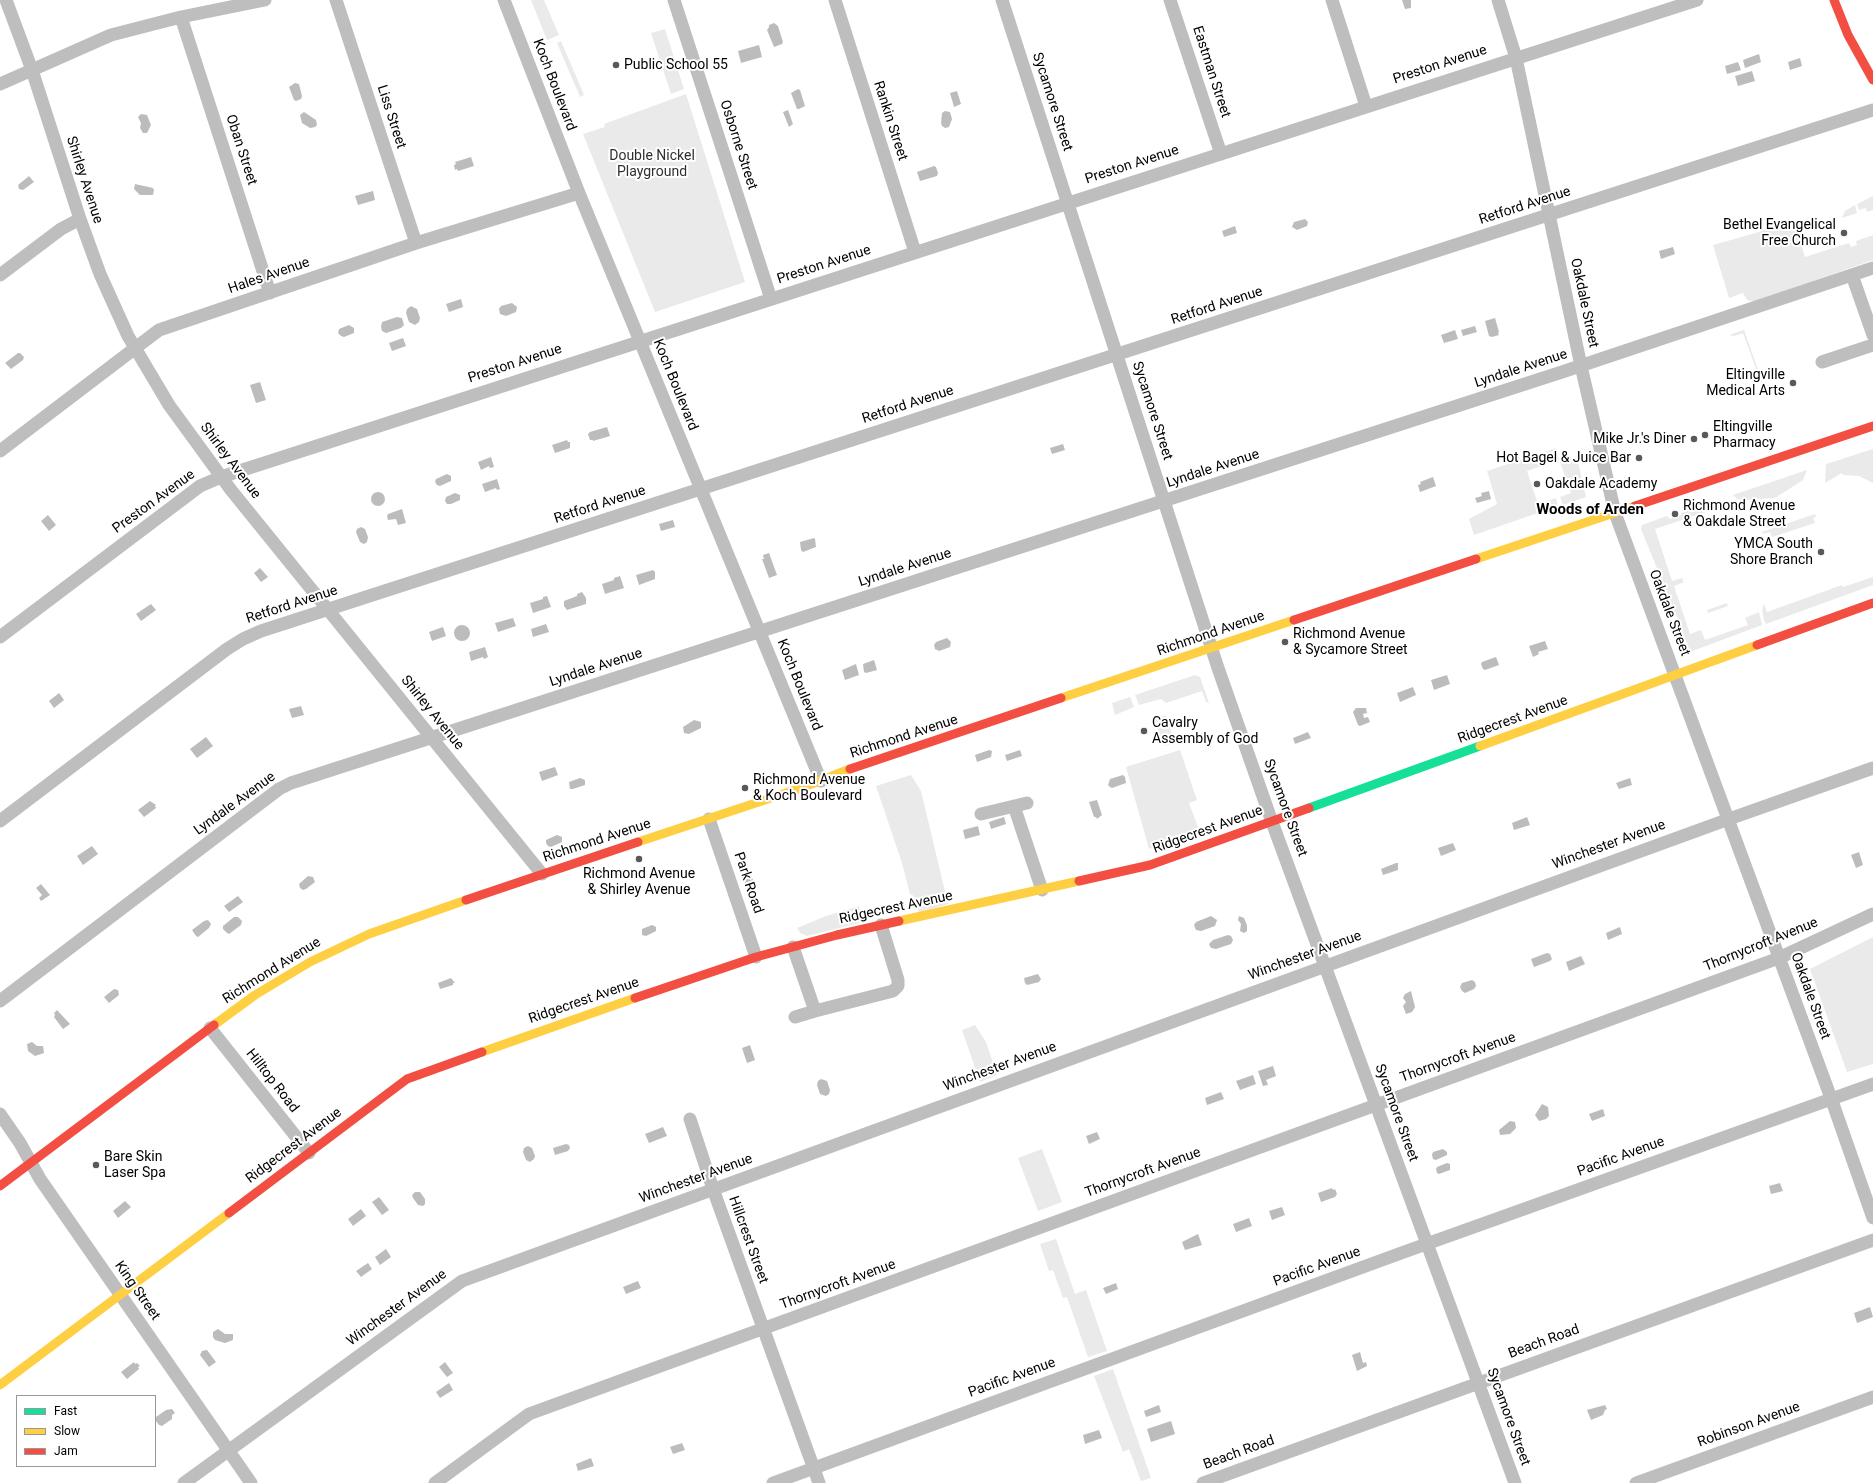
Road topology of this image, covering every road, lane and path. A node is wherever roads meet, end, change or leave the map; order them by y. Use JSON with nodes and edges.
{"nodes":[{"id":1,"x":6,"y":0,"type":"edge"},
{"id":2,"x":265,"y":0,"type":"edge"},
{"id":3,"x":336,"y":0,"type":"edge"},
{"id":4,"x":504,"y":0,"type":"edge"},
{"id":5,"x":674,"y":0,"type":"edge"},
{"id":6,"x":835,"y":0,"type":"edge"},
{"id":7,"x":1002,"y":0,"type":"edge"},
{"id":8,"x":1170,"y":0,"type":"edge"},
{"id":9,"x":1332,"y":0,"type":"edge"},
{"id":10,"x":1498,"y":0,"type":"edge"},
{"id":11,"x":1697,"y":0,"type":"edge"},
{"id":12,"x":1834,"y":0,"type":"edge"},
{"id":13,"x":1668,"y":4,"type":"edge"},
{"id":14,"x":181,"y":17,"type":"junction"},
{"id":15,"x":1516,"y":58,"type":"junction"},
{"id":16,"x":32,"y":70,"type":"junction"},
{"id":17,"x":1873,"y":80,"type":"edge"},
{"id":18,"x":0,"y":84,"type":"edge"},
{"id":19,"x":1366,"y":106,"type":"junction"},
{"id":20,"x":1873,"y":110,"type":"edge"},
{"id":21,"x":1221,"y":154,"type":"junction"},
{"id":22,"x":579,"y":193,"type":"junction"},
{"id":23,"x":1068,"y":203,"type":"junction"},
{"id":24,"x":1549,"y":216,"type":"junction"},
{"id":25,"x":80,"y":219,"type":"junction"},
{"id":26,"x":416,"y":243,"type":"junction"},
{"id":27,"x":915,"y":252,"type":"junction"},
{"id":28,"x":1873,"y":268,"type":"edge"},
{"id":29,"x":0,"y":275,"type":"edge"},
{"id":30,"x":1852,"y":275,"type":"junction"},
{"id":31,"x":270,"y":293,"type":"junction"},
{"id":32,"x":771,"y":299,"type":"junction"},
{"id":33,"x":1873,"y":335,"type":"edge"},
{"id":34,"x":640,"y":341,"type":"junction"},
{"id":35,"x":1873,"y":345,"type":"edge"},
{"id":36,"x":135,"y":348,"type":"junction"},
{"id":37,"x":1117,"y":355,"type":"junction"},
{"id":38,"x":1822,"y":362,"type":"dead end"},
{"id":39,"x":1581,"y":366,"type":"junction"},
{"id":40,"x":1873,"y":426,"type":"edge"},
{"id":41,"x":0,"y":451,"type":"edge"},
{"id":42,"x":221,"y":478,"type":"junction"},
{"id":43,"x":700,"y":490,"type":"junction"},
{"id":44,"x":1164,"y":501,"type":"junction"},
{"id":45,"x":1615,"y":513,"type":"junction"},
{"id":46,"x":1873,"y":604,"type":"edge"},
{"id":47,"x":327,"y":610,"type":"junction"},
{"id":48,"x":760,"y":631,"type":"junction"},
{"id":49,"x":0,"y":637,"type":"edge"},
{"id":50,"x":1211,"y":648,"type":"junction"},
{"id":51,"x":1676,"y":675,"type":"junction"},
{"id":52,"x":432,"y":739,"type":"junction"},
{"id":53,"x":1873,"y":768,"type":"edge"},
{"id":54,"x":820,"y":781,"type":"junction"},
{"id":55,"x":1027,"y":803,"type":"dead end"},
{"id":56,"x":1014,"y":806,"type":"junction"},
{"id":57,"x":981,"y":814,"type":"dead end"},
{"id":58,"x":709,"y":819,"type":"junction"},
{"id":59,"x":1729,"y":819,"type":"junction"},
{"id":60,"x":0,"y":821,"type":"edge"},
{"id":61,"x":1272,"y":822,"type":"junction"},
{"id":62,"x":542,"y":874,"type":"junction"},
{"id":63,"x":1042,"y":890,"type":"junction"},
{"id":64,"x":1873,"y":914,"type":"edge"},
{"id":65,"x":881,"y":925,"type":"junction"},
{"id":66,"x":793,"y":947,"type":"junction"},
{"id":67,"x":756,"y":957,"type":"junction"},
{"id":68,"x":1779,"y":958,"type":"junction"},
{"id":69,"x":1325,"y":966,"type":"junction"},
{"id":70,"x":0,"y":1001,"type":"edge"},
{"id":71,"x":815,"y":1011,"type":"junction"},
{"id":72,"x":796,"y":1017,"type":"dead end"},
{"id":73,"x":210,"y":1028,"type":"junction"},
{"id":74,"x":1873,"y":1084,"type":"edge"},
{"id":75,"x":1831,"y":1098,"type":"junction"},
{"id":76,"x":1376,"y":1105,"type":"junction"},
{"id":77,"x":0,"y":1114,"type":"edge"},
{"id":78,"x":690,"y":1119,"type":"dead end"},
{"id":79,"x":309,"y":1153,"type":"junction"},
{"id":80,"x":31,"y":1163,"type":"junction"},
{"id":81,"x":0,"y":1186,"type":"edge"},
{"id":82,"x":713,"y":1190,"type":"junction"},
{"id":83,"x":1873,"y":1218,"type":"edge"},
{"id":84,"x":1873,"y":1240,"type":"edge"},
{"id":85,"x":1428,"y":1243,"type":"junction"},
{"id":86,"x":120,"y":1294,"type":"junction"},
{"id":87,"x":764,"y":1329,"type":"junction"},
{"id":88,"x":1479,"y":1383,"type":"junction"},
{"id":89,"x":0,"y":1385,"type":"edge"},
{"id":90,"x":1873,"y":1397,"type":"edge"},
{"id":91,"x":228,"y":1451,"type":"junction"},
{"id":92,"x":814,"y":1468,"type":"junction"},
{"id":93,"x":184,"y":1483,"type":"edge"},
{"id":94,"x":251,"y":1483,"type":"edge"},
{"id":95,"x":435,"y":1483,"type":"edge"},
{"id":96,"x":773,"y":1483,"type":"edge"},
{"id":97,"x":819,"y":1483,"type":"edge"},
{"id":98,"x":1203,"y":1483,"type":"edge"},
{"id":99,"x":1515,"y":1483,"type":"edge"},
{"id":100,"x":1636,"y":1483,"type":"edge"}],
"edges":[{"from":1,"to":16,"type":"street","name":"Shirley Avenue"},
{"from":2,"to":14,"type":"street"},
{"from":3,"to":26,"type":"street","name":"Liss Street"},
{"from":4,"to":22,"type":"street","name":"Koch Boulevard"},
{"from":5,"to":32,"type":"street","name":"Osborne Street"},
{"from":6,"to":27,"type":"street","name":"Rankin Street"},
{"from":7,"to":23,"type":"street","name":"Sycamore Street"},
{"from":8,"to":21,"type":"street","name":"Eastman Street"},
{"from":9,"to":19,"type":"street"},
{"from":10,"to":15,"type":"street","name":"Oakdale Street"},
{"from":11,"to":13,"type":"street","name":"Preston Avenue"},
{"from":12,"to":17,"type":"main road"},
{"from":13,"to":15,"type":"street","name":"Preston Avenue"},
{"from":14,"to":16,"type":"street"},
{"from":14,"to":31,"type":"street","name":"Oban Street"},
{"from":15,"to":19,"type":"street","name":"Preston Avenue"},
{"from":15,"to":24,"type":"street","name":"Oakdale Street"},
{"from":16,"to":18,"type":"street"},
{"from":16,"to":25,"type":"street","name":"Shirley Avenue"},
{"from":19,"to":21,"type":"street","name":"Preston Avenue"},
{"from":20,"to":24,"type":"street","name":"Retford Avenue"},
{"from":21,"to":23,"type":"street","name":"Preston Avenue"},
{"from":22,"to":26,"type":"street","name":"Hales Avenue"},
{"from":22,"to":34,"type":"street","name":"Koch Boulevard"},
{"from":23,"to":27,"type":"street","name":"Preston Avenue"},
{"from":23,"to":37,"type":"street","name":"Sycamore Street"},
{"from":24,"to":37,"type":"street","name":"Retford Avenue"},
{"from":24,"to":39,"type":"street","name":"Oakdale Street"},
{"from":25,"to":29,"type":"street"},
{"from":25,"to":36,"type":"street","name":"Shirley Avenue"},
{"from":26,"to":31,"type":"street","name":"Hales Avenue"},
{"from":27,"to":32,"type":"street","name":"Preston Avenue"},
{"from":28,"to":30,"type":"street","name":"Lyndale Avenue"},
{"from":30,"to":33,"type":"street"},
{"from":30,"to":39,"type":"street","name":"Lyndale Avenue"},
{"from":31,"to":36,"type":"street","name":"Hales Avenue"},
{"from":32,"to":34,"type":"street","name":"Preston Avenue"},
{"from":34,"to":42,"type":"street","name":"Preston Avenue"},
{"from":34,"to":43,"type":"street","name":"Koch Boulevard"},
{"from":35,"to":38,"type":"street"},
{"from":36,"to":41,"type":"street","name":"Hales Avenue"},
{"from":36,"to":42,"type":"street","name":"Shirley Avenue"},
{"from":37,"to":43,"type":"street","name":"Retford Avenue"},
{"from":37,"to":44,"type":"street","name":"Sycamore Street"},
{"from":39,"to":44,"type":"street","name":"Lyndale Avenue"},
{"from":39,"to":45,"type":"street","name":"Oakdale Street"},
{"from":40,"to":45,"type":"main road","name":"Richmond Avenue"},
{"from":42,"to":47,"type":"street","name":"Shirley Avenue"},
{"from":42,"to":49,"type":"street","name":"Preston Avenue"},
{"from":43,"to":47,"type":"street","name":"Retford Avenue"},
{"from":43,"to":48,"type":"street","name":"Koch Boulevard"},
{"from":44,"to":48,"type":"street","name":"Lyndale Avenue"},
{"from":44,"to":50,"type":"street","name":"Sycamore Street"},
{"from":45,"to":50,"type":"main road","name":"Richmond Avenue"},
{"from":45,"to":51,"type":"street","name":"Oakdale Street"},
{"from":46,"to":51,"type":"main road","name":"Ridgecrest Avenue"},
{"from":47,"to":52,"type":"street","name":"Shirley Avenue"},
{"from":47,"to":60,"type":"street","name":"Retford Avenue"},
{"from":48,"to":52,"type":"street","name":"Lyndale Avenue"},
{"from":48,"to":54,"type":"street","name":"Koch Boulevard"},
{"from":50,"to":54,"type":"main road","name":"Richmond Avenue"},
{"from":50,"to":61,"type":"street","name":"Sycamore Street"},
{"from":51,"to":59,"type":"street","name":"Oakdale Street"},
{"from":51,"to":61,"type":"main road","name":"Ridgecrest Avenue"},
{"from":52,"to":62,"type":"street","name":"Shirley Avenue"},
{"from":52,"to":70,"type":"street","name":"Lyndale Avenue"},
{"from":53,"to":59,"type":"street","name":"Winchester Avenue"},
{"from":54,"to":58,"type":"main road","name":"Richmond Avenue"},
{"from":55,"to":56,"type":"street"},
{"from":56,"to":57,"type":"street"},
{"from":56,"to":63,"type":"street"},
{"from":58,"to":62,"type":"main road","name":"Richmond Avenue"},
{"from":58,"to":67,"type":"street","name":"Park Road"},
{"from":59,"to":68,"type":"street","name":"Oakdale Street"},
{"from":59,"to":69,"type":"street","name":"Winchester Avenue"},
{"from":61,"to":63,"type":"main road","name":"Ridgecrest Avenue"},
{"from":61,"to":69,"type":"street","name":"Sycamore Street"},
{"from":62,"to":73,"type":"main road","name":"Richmond Avenue"},
{"from":63,"to":65,"type":"main road","name":"Ridgecrest Avenue"},
{"from":64,"to":68,"type":"street","name":"Thornycroft Avenue"},
{"from":65,"to":66,"type":"main road","name":"Ridgecrest Avenue"},
{"from":65,"to":71,"type":"street"},
{"from":66,"to":67,"type":"main road","name":"Ridgecrest Avenue"},
{"from":66,"to":71,"type":"street"},
{"from":67,"to":79,"type":"main road","name":"Ridgecrest Avenue"},
{"from":68,"to":75,"type":"street","name":"Oakdale Street"},
{"from":68,"to":76,"type":"street","name":"Thornycroft Avenue"},
{"from":69,"to":76,"type":"street","name":"Sycamore Street"},
{"from":69,"to":82,"type":"street","name":"Winchester Avenue"},
{"from":71,"to":72,"type":"street"},
{"from":73,"to":79,"type":"street","name":"Hilltop Road"},
{"from":73,"to":80,"type":"main road","name":"Richmond Avenue"},
{"from":74,"to":75,"type":"street","name":"Pacific Avenue"},
{"from":75,"to":83,"type":"street","name":"Oakdale Street"},
{"from":75,"to":85,"type":"street","name":"Pacific Avenue"},
{"from":76,"to":85,"type":"street","name":"Sycamore Street"},
{"from":76,"to":87,"type":"street","name":"Thornycroft Avenue"},
{"from":77,"to":80,"type":"street","name":"King Street"},
{"from":78,"to":82,"type":"street","name":"Hillcrest Street"},
{"from":79,"to":86,"type":"main road","name":"Ridgecrest Avenue"},
{"from":80,"to":81,"type":"main road","name":"Richmond Avenue"},
{"from":80,"to":86,"type":"street","name":"King Street"},
{"from":82,"to":87,"type":"street","name":"Hillcrest Street"},
{"from":82,"to":91,"type":"street","name":"Winchester Avenue"},
{"from":84,"to":88,"type":"street","name":"Beach Road"},
{"from":85,"to":88,"type":"street","name":"Sycamore Street"},
{"from":85,"to":92,"type":"street","name":"Pacific Avenue"},
{"from":86,"to":89,"type":"main road","name":"Ridgecrest Avenue"},
{"from":86,"to":91,"type":"street","name":"King Street"},
{"from":87,"to":92,"type":"street","name":"Hillcrest Street"},
{"from":87,"to":95,"type":"street","name":"Thornycroft Avenue"},
{"from":88,"to":98,"type":"street","name":"Beach Road"},
{"from":88,"to":99,"type":"street","name":"Sycamore Street"},
{"from":90,"to":100,"type":"street","name":"Robinson Avenue"},
{"from":91,"to":93,"type":"street","name":"Winchester Avenue"},
{"from":91,"to":94,"type":"street","name":"King Street"},
{"from":92,"to":96,"type":"street","name":"Pacific Avenue"},
{"from":92,"to":97,"type":"street","name":"Hillcrest Street"}]}
